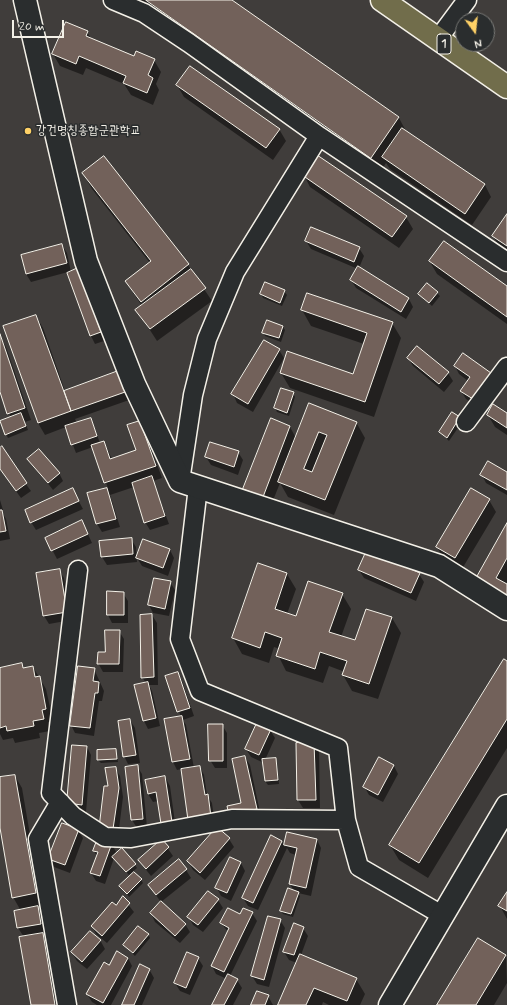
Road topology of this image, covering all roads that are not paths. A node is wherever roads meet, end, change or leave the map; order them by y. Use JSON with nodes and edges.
{"nodes":[{"id":1,"x":24,"y":0,"type":"edge"},
{"id":2,"x":112,"y":0,"type":"edge"},
{"id":3,"x":382,"y":0,"type":"edge"},
{"id":4,"x":467,"y":0,"type":"edge"},
{"id":5,"x":438,"y":39,"type":"junction"},
{"id":6,"x":507,"y":87,"type":"edge"},
{"id":7,"x":320,"y":136,"type":"junction"},
{"id":8,"x":507,"y":262,"type":"edge"},
{"id":9,"x":507,"y":367,"type":"edge"},
{"id":10,"x":466,"y":422,"type":"dead end"},
{"id":11,"x":189,"y":484,"type":"junction"},
{"id":12,"x":78,"y":570,"type":"dead end"},
{"id":13,"x":507,"y":609,"type":"edge"},
{"id":14,"x":60,"y":802,"type":"junction"},
{"id":15,"x":507,"y":806,"type":"edge"},
{"id":16,"x":346,"y":820,"type":"junction"},
{"id":17,"x":442,"y":915,"type":"junction"},
{"id":18,"x":67,"y":1005,"type":"edge"},
{"id":19,"x":390,"y":1005,"type":"edge"}],
"edges":[{"from":1,"to":11,"type":"street"},
{"from":2,"to":7,"type":"street"},
{"from":3,"to":5,"type":"main road","number":"1"},
{"from":4,"to":5,"type":"street"},
{"from":5,"to":6,"type":"main road","number":"1"},
{"from":7,"to":8,"type":"street"},
{"from":7,"to":11,"type":"street"},
{"from":9,"to":10,"type":"street"},
{"from":11,"to":13,"type":"street"},
{"from":11,"to":16,"type":"street"},
{"from":12,"to":14,"type":"street"},
{"from":14,"to":16,"type":"street"},
{"from":14,"to":18,"type":"street"},
{"from":15,"to":17,"type":"street"},
{"from":16,"to":17,"type":"street"},
{"from":17,"to":19,"type":"street"}]}
